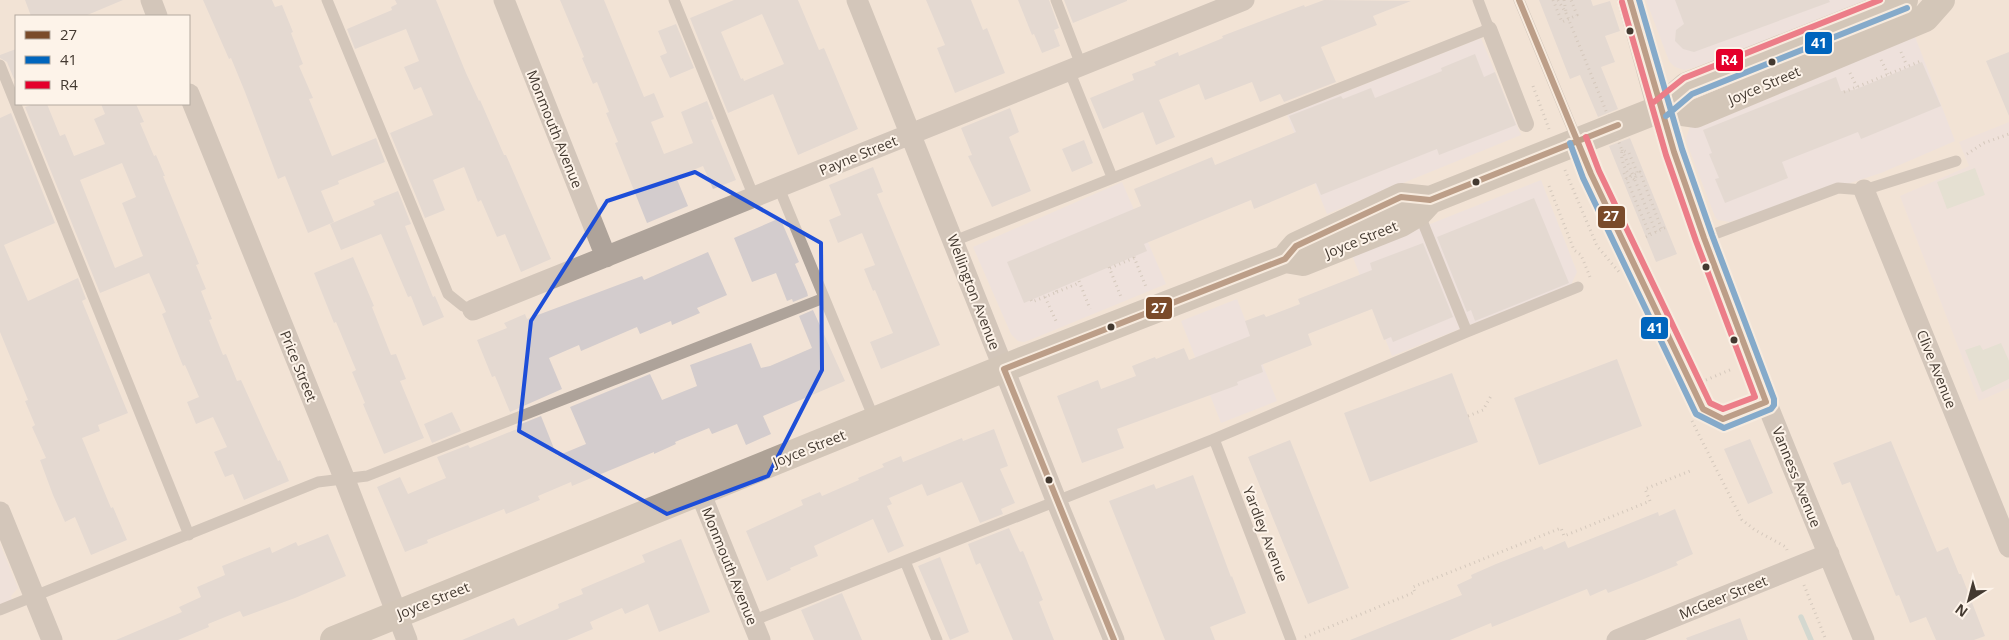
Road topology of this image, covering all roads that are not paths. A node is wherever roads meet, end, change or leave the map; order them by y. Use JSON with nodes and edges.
{"nodes":[{"id":1,"x":151,"y":0,"type":"edge"},
{"id":2,"x":327,"y":0,"type":"edge"},
{"id":3,"x":504,"y":0,"type":"edge"},
{"id":4,"x":674,"y":0,"type":"edge"},
{"id":5,"x":857,"y":0,"type":"edge"},
{"id":6,"x":1056,"y":0,"type":"edge"},
{"id":7,"x":1244,"y":0,"type":"edge"},
{"id":8,"x":1478,"y":0,"type":"edge"},
{"id":9,"x":1519,"y":0,"type":"edge"},
{"id":10,"x":1630,"y":0,"type":"edge"},
{"id":11,"x":1904,"y":0,"type":"edge"},
{"id":12,"x":1941,"y":0,"type":"edge"},
{"id":13,"x":157,"y":15,"type":"edge"},
{"id":14,"x":1489,"y":29,"type":"junction"},
{"id":15,"x":0,"y":65,"type":"edge"},
{"id":16,"x":1075,"y":67,"type":"junction"},
{"id":17,"x":190,"y":96,"type":"edge"},
{"id":18,"x":15,"y":102,"type":"edge"},
{"id":19,"x":16,"y":105,"type":"edge"},
{"id":20,"x":1660,"y":109,"type":"junction"},
{"id":21,"x":1526,"y":124,"type":"dead end"},
{"id":22,"x":911,"y":133,"type":"junction"},
{"id":23,"x":1578,"y":140,"type":"junction"},
{"id":24,"x":1956,"y":162,"type":"road end"},
{"id":25,"x":1112,"y":177,"type":"junction"},
{"id":26,"x":779,"y":188,"type":"junction"},
{"id":27,"x":1864,"y":190,"type":"junction"},
{"id":28,"x":754,"y":197,"type":"junction"},
{"id":29,"x":1424,"y":206,"type":"junction"},
{"id":30,"x":1704,"y":238,"type":"junction"},
{"id":31,"x":954,"y":241,"type":"junction"},
{"id":32,"x":606,"y":257,"type":"junction"},
{"id":33,"x":1578,"y":288,"type":"road end"},
{"id":34,"x":824,"y":298,"type":"junction"},
{"id":35,"x":473,"y":310,"type":"joint"},
{"id":36,"x":1467,"y":332,"type":"junction"},
{"id":37,"x":1004,"y":369,"type":"junction"},
{"id":38,"x":1766,"y":402,"type":"junction"},
{"id":39,"x":875,"y":421,"type":"junction"},
{"id":40,"x":1214,"y":439,"type":"junction"},
{"id":41,"x":345,"y":480,"type":"junction"},
{"id":42,"x":700,"y":492,"type":"junction"},
{"id":43,"x":1056,"y":500,"type":"junction"},
{"id":44,"x":0,"y":512,"type":"edge"},
{"id":45,"x":189,"y":535,"type":"junction"},
{"id":46,"x":2009,"y":547,"type":"edge"},
{"id":47,"x":1829,"y":554,"type":"junction"},
{"id":48,"x":905,"y":561,"type":"junction"},
{"id":49,"x":34,"y":596,"type":"junction"},
{"id":50,"x":0,"y":610,"type":"edge"},
{"id":51,"x":397,"y":614,"type":"junction"},
{"id":52,"x":756,"y":630,"type":"edge"},
{"id":53,"x":1641,"y":636,"type":"edge"},
{"id":54,"x":52,"y":640,"type":"edge"},
{"id":55,"x":334,"y":640,"type":"edge"},
{"id":56,"x":407,"y":640,"type":"edge"},
{"id":57,"x":937,"y":640,"type":"edge"},
{"id":58,"x":1114,"y":640,"type":"edge"},
{"id":59,"x":1291,"y":640,"type":"edge"},
{"id":60,"x":1617,"y":640,"type":"edge"},
{"id":61,"x":1864,"y":640,"type":"edge"}],
"edges":[{"from":1,"to":13,"type":"street"},
{"from":2,"to":35,"type":"lane"},
{"from":3,"to":32,"type":"street","name":"Monmouth Avenue"},
{"from":4,"to":28,"type":"lane"},
{"from":5,"to":22,"type":"street","name":"Wellington Avenue"},
{"from":6,"to":16,"type":"lane"},
{"from":7,"to":16,"type":"street","name":"Payne Street"},
{"from":8,"to":14,"type":"lane"},
{"from":9,"to":23,"type":"lane"},
{"from":10,"to":20,"type":"street","name":"Vanness Avenue"},
{"from":11,"to":20,"type":"main road","name":"Joyce Street"},
{"from":12,"to":20,"type":"main road","name":"Joyce Street"},
{"from":14,"to":21,"type":"street"},
{"from":14,"to":25,"type":"lane"},
{"from":15,"to":18,"type":"lane"},
{"from":16,"to":22,"type":"street","name":"Payne Street"},
{"from":16,"to":25,"type":"lane"},
{"from":17,"to":41,"type":"street","name":"Price Street"},
{"from":19,"to":45,"type":"lane"},
{"from":20,"to":23,"type":"main road","name":"Joyce Street"},
{"from":20,"to":30,"type":"street","name":"Vanness Avenue"},
{"from":22,"to":26,"type":"street","name":"Payne Street"},
{"from":22,"to":31,"type":"street","name":"Wellington Avenue"},
{"from":23,"to":29,"type":"main road","name":"Joyce Street"},
{"from":23,"to":38,"type":"lane"},
{"from":24,"to":27,"type":"lane"},
{"from":25,"to":31,"type":"lane"},
{"from":26,"to":28,"type":"street","name":"Payne Street"},
{"from":26,"to":34,"type":"lane"},
{"from":27,"to":30,"type":"lane"},
{"from":27,"to":46,"type":"street","name":"Clive Avenue"},
{"from":28,"to":32,"type":"street","name":"Payne Street"},
{"from":29,"to":36,"type":"lane"},
{"from":29,"to":37,"type":"main road","name":"Joyce Street"},
{"from":30,"to":38,"type":"street","name":"Vanness Avenue"},
{"from":31,"to":37,"type":"street","name":"Wellington Avenue"},
{"from":32,"to":35,"type":"street","name":"Payne Street"},
{"from":33,"to":36,"type":"lane"},
{"from":34,"to":39,"type":"lane"},
{"from":34,"to":41,"type":"lane"},
{"from":36,"to":40,"type":"lane"},
{"from":37,"to":39,"type":"main road","name":"Joyce Street"},
{"from":37,"to":43,"type":"street","name":"Wellington Avenue"},
{"from":38,"to":47,"type":"street","name":"Vanness Avenue"},
{"from":39,"to":42,"type":"main road","name":"Joyce Street"},
{"from":40,"to":43,"type":"lane"},
{"from":40,"to":59,"type":"lane","name":"Yardley Avenue"},
{"from":41,"to":45,"type":"lane"},
{"from":41,"to":51,"type":"street","name":"Price Street"},
{"from":42,"to":51,"type":"main road","name":"Joyce Street"},
{"from":42,"to":52,"type":"street","name":"Monmouth Avenue"},
{"from":43,"to":48,"type":"lane"},
{"from":43,"to":58,"type":"street","name":"Wellington Avenue"},
{"from":44,"to":49,"type":"street"},
{"from":45,"to":49,"type":"lane"},
{"from":47,"to":53,"type":"street","name":"McGeer Street"},
{"from":47,"to":61,"type":"street","name":"Vanness Avenue"},
{"from":48,"to":52,"type":"lane"},
{"from":48,"to":57,"type":"lane"},
{"from":49,"to":50,"type":"lane"},
{"from":49,"to":54,"type":"street"},
{"from":51,"to":55,"type":"main road","name":"Joyce Street"},
{"from":51,"to":56,"type":"street","name":"Price Street"},
{"from":53,"to":60,"type":"street","name":"McGeer Street"}]}
